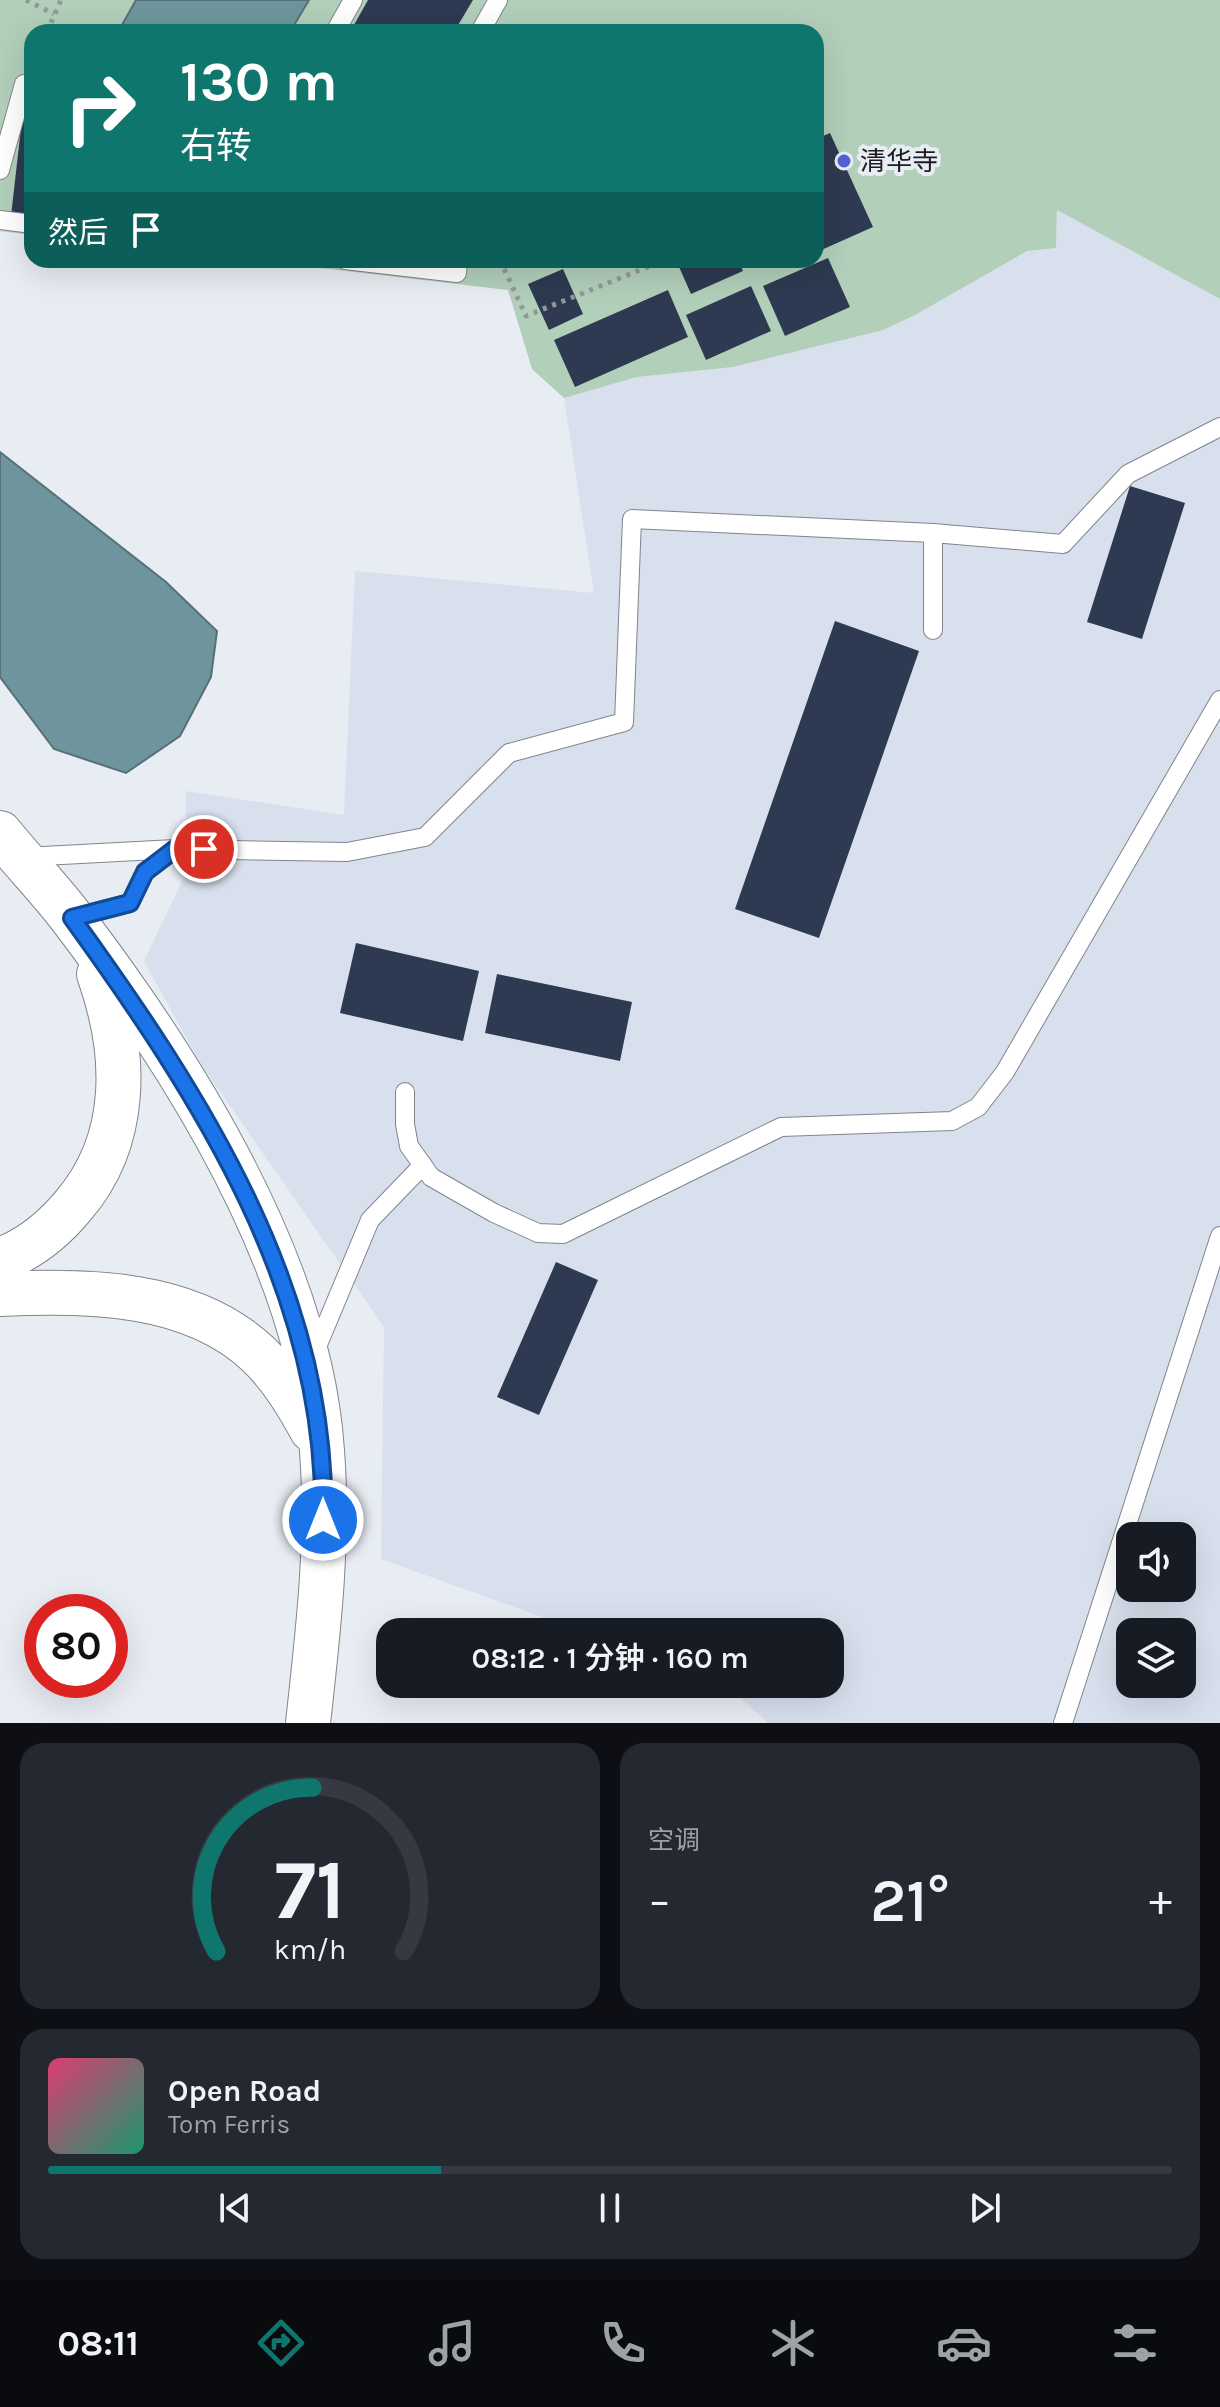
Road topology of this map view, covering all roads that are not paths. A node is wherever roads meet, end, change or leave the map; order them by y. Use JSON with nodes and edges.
{"nodes":[{"id":1,"x":353,"y":0,"type":"edge"},
{"id":2,"x":498,"y":0,"type":"edge"},
{"id":3,"x":340,"y":24,"type":"edge"},
{"id":4,"x":484,"y":24,"type":"edge"},
{"id":5,"x":24,"y":84,"type":"edge"},
{"id":6,"x":0,"y":170,"type":"edge"},
{"id":7,"x":0,"y":220,"type":"edge"},
{"id":8,"x":24,"y":223,"type":"edge"},
{"id":9,"x":414,"y":268,"type":"edge"},
{"id":10,"x":457,"y":268,"type":"edge"},
{"id":11,"x":1220,"y":427,"type":"edge"},
{"id":12,"x":933,"y":533,"type":"junction"},
{"id":13,"x":933,"y":630,"type":"dead end"},
{"id":14,"x":1220,"y":700,"type":"edge"},
{"id":15,"x":10,"y":845,"type":"edge"},
{"id":16,"x":175,"y":849,"type":"junction"},
{"id":17,"x":72,"y":918,"type":"junction"},
{"id":18,"x":405,"y":1092,"type":"dead end"},
{"id":19,"x":423,"y":1165,"type":"junction"},
{"id":20,"x":1220,"y":1236,"type":"edge"},
{"id":21,"x":0,"y":1260,"type":"edge"},
{"id":22,"x":0,"y":1294,"type":"edge"},
{"id":23,"x":309,"y":1366,"type":"junction"},
{"id":24,"x":322,"y":1449,"type":"junction"},
{"id":25,"x":308,"y":1723,"type":"edge"},
{"id":26,"x":1063,"y":1723,"type":"edge"}],
"edges":[{"from":1,"to":3,"type":"lane"},
{"from":2,"to":4,"type":"lane"},
{"from":5,"to":6,"type":"lane"},
{"from":7,"to":8,"type":"lane"},
{"from":9,"to":10,"type":"lane"},
{"from":11,"to":12,"type":"lane"},
{"from":12,"to":13,"type":"lane"},
{"from":12,"to":16,"type":"lane"},
{"from":14,"to":19,"type":"lane"},
{"from":15,"to":16,"type":"lane"},
{"from":15,"to":17,"type":"highway"},
{"from":16,"to":17,"type":"lane"},
{"from":17,"to":21,"type":"highway"},
{"from":17,"to":23,"type":"highway"},
{"from":18,"to":19,"type":"lane"},
{"from":19,"to":23,"type":"lane"},
{"from":20,"to":26,"type":"lane"},
{"from":22,"to":24,"type":"highway"},
{"from":23,"to":24,"type":"highway"},
{"from":24,"to":25,"type":"highway"}]}
